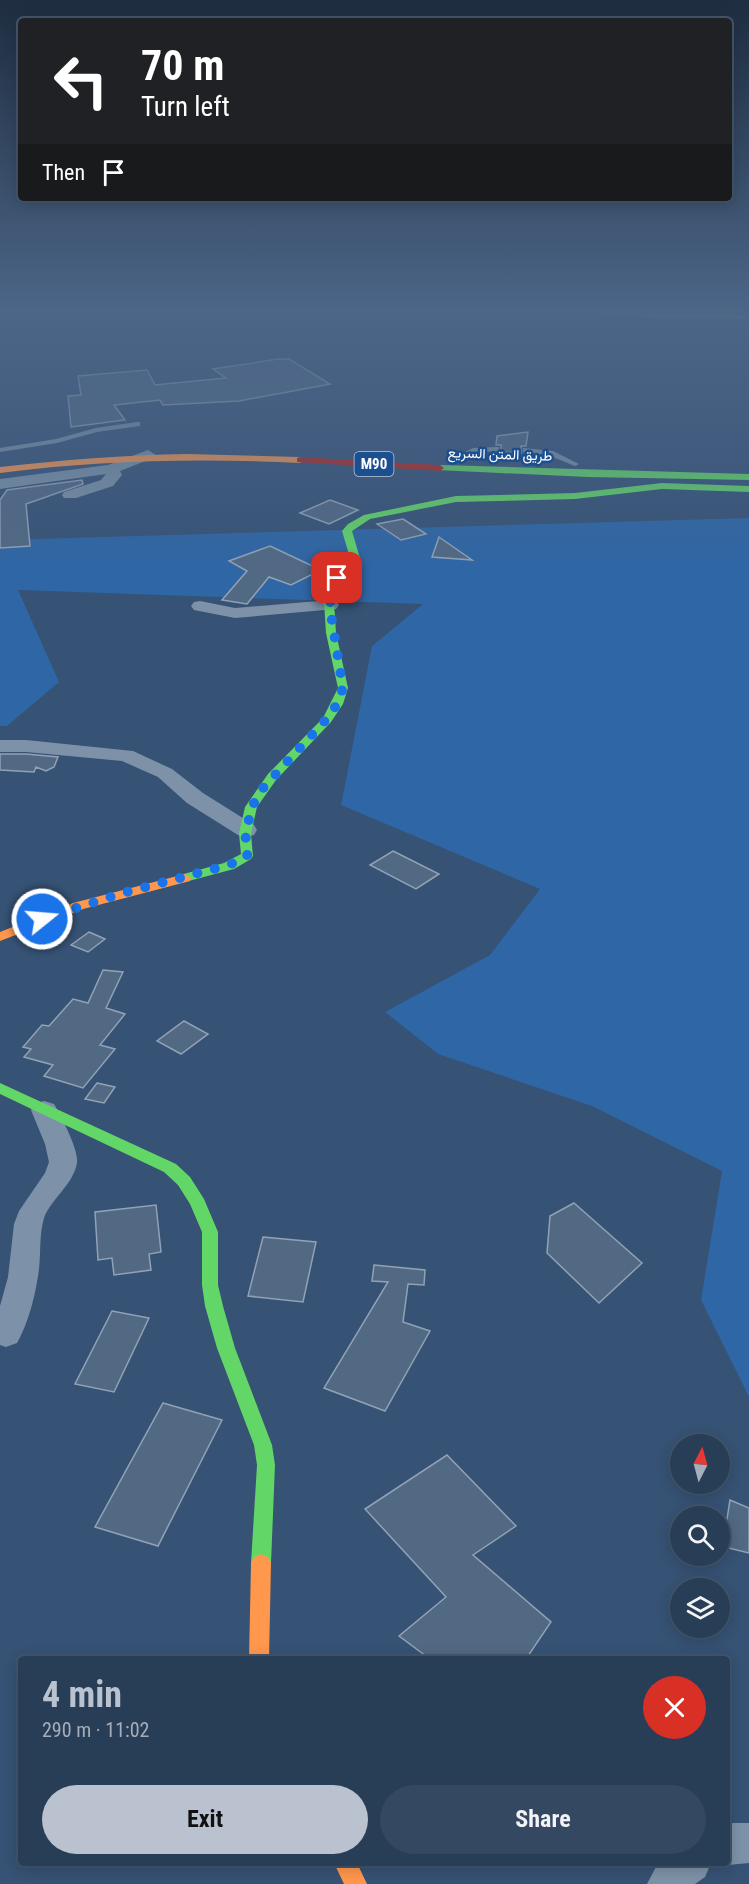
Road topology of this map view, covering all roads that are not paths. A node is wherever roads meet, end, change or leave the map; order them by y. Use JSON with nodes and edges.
{"nodes":[{"id":1,"x":137,"y":424,"type":"dead end"},
{"id":2,"x":496,"y":449,"type":"dead end"},
{"id":3,"x":0,"y":450,"type":"edge"},
{"id":4,"x":526,"y":450,"type":"dead end"},
{"id":5,"x":148,"y":455,"type":"junction"},
{"id":6,"x":455,"y":459,"type":"junction"},
{"id":7,"x":0,"y":460,"type":"edge"},
{"id":8,"x":574,"y":464,"type":"junction"},
{"id":9,"x":749,"y":465,"type":"edge"},
{"id":10,"x":111,"y":469,"type":"junction"},
{"id":11,"x":0,"y":470,"type":"edge"},
{"id":12,"x":749,"y":477,"type":"edge"},
{"id":13,"x":0,"y":484,"type":"edge"},
{"id":14,"x":749,"y":489,"type":"edge"},
{"id":15,"x":70,"y":495,"type":"dead end"},
{"id":16,"x":330,"y":605,"type":"junction"},
{"id":17,"x":200,"y":606,"type":"dead end"},
{"id":18,"x":0,"y":746,"type":"edge"},
{"id":19,"x":246,"y":830,"type":"junction"},
{"id":20,"x":0,"y":937,"type":"edge"},
{"id":21,"x":0,"y":1088,"type":"edge"},
{"id":22,"x":44,"y":1110,"type":"junction"},
{"id":23,"x":6,"y":1335,"type":"dead end"},
{"id":24,"x":260,"y":1656,"type":"edge"},
{"id":25,"x":749,"y":1843,"type":"edge"},
{"id":26,"x":730,"y":1844,"type":"edge"},
{"id":27,"x":347,"y":1866,"type":"edge"},
{"id":28,"x":687,"y":1866,"type":"edge"},
{"id":29,"x":356,"y":1884,"type":"edge"},
{"id":30,"x":667,"y":1884,"type":"edge"}],
"edges":[{"from":1,"to":3,"type":"lane"},
{"from":2,"to":6,"type":"lane"},
{"from":4,"to":8,"type":"lane"},
{"from":5,"to":10,"type":"street"},
{"from":5,"to":11,"type":"main road","name":"طريق المتن السريع","number":"M90"},
{"from":5,"to":12,"type":"main road","name":"طريق المتن السريع","number":"M90"},
{"from":6,"to":7,"type":"main road","name":"طريق المتن السريع","number":"M90"},
{"from":6,"to":8,"type":"main road","name":"طريق المتن السريع","number":"M90"},
{"from":8,"to":9,"type":"main road","name":"طريق المتن السريع","number":"M90"},
{"from":10,"to":13,"type":"street"},
{"from":10,"to":15,"type":"street"},
{"from":14,"to":16,"type":"main road"},
{"from":16,"to":17,"type":"street"},
{"from":16,"to":19,"type":"main road"},
{"from":18,"to":19,"type":"street"},
{"from":19,"to":20,"type":"main road"},
{"from":21,"to":22,"type":"main road"},
{"from":22,"to":23,"type":"street"},
{"from":22,"to":24,"type":"main road"},
{"from":25,"to":26,"type":"street"},
{"from":27,"to":29,"type":"main road"},
{"from":28,"to":30,"type":"street"}]}
